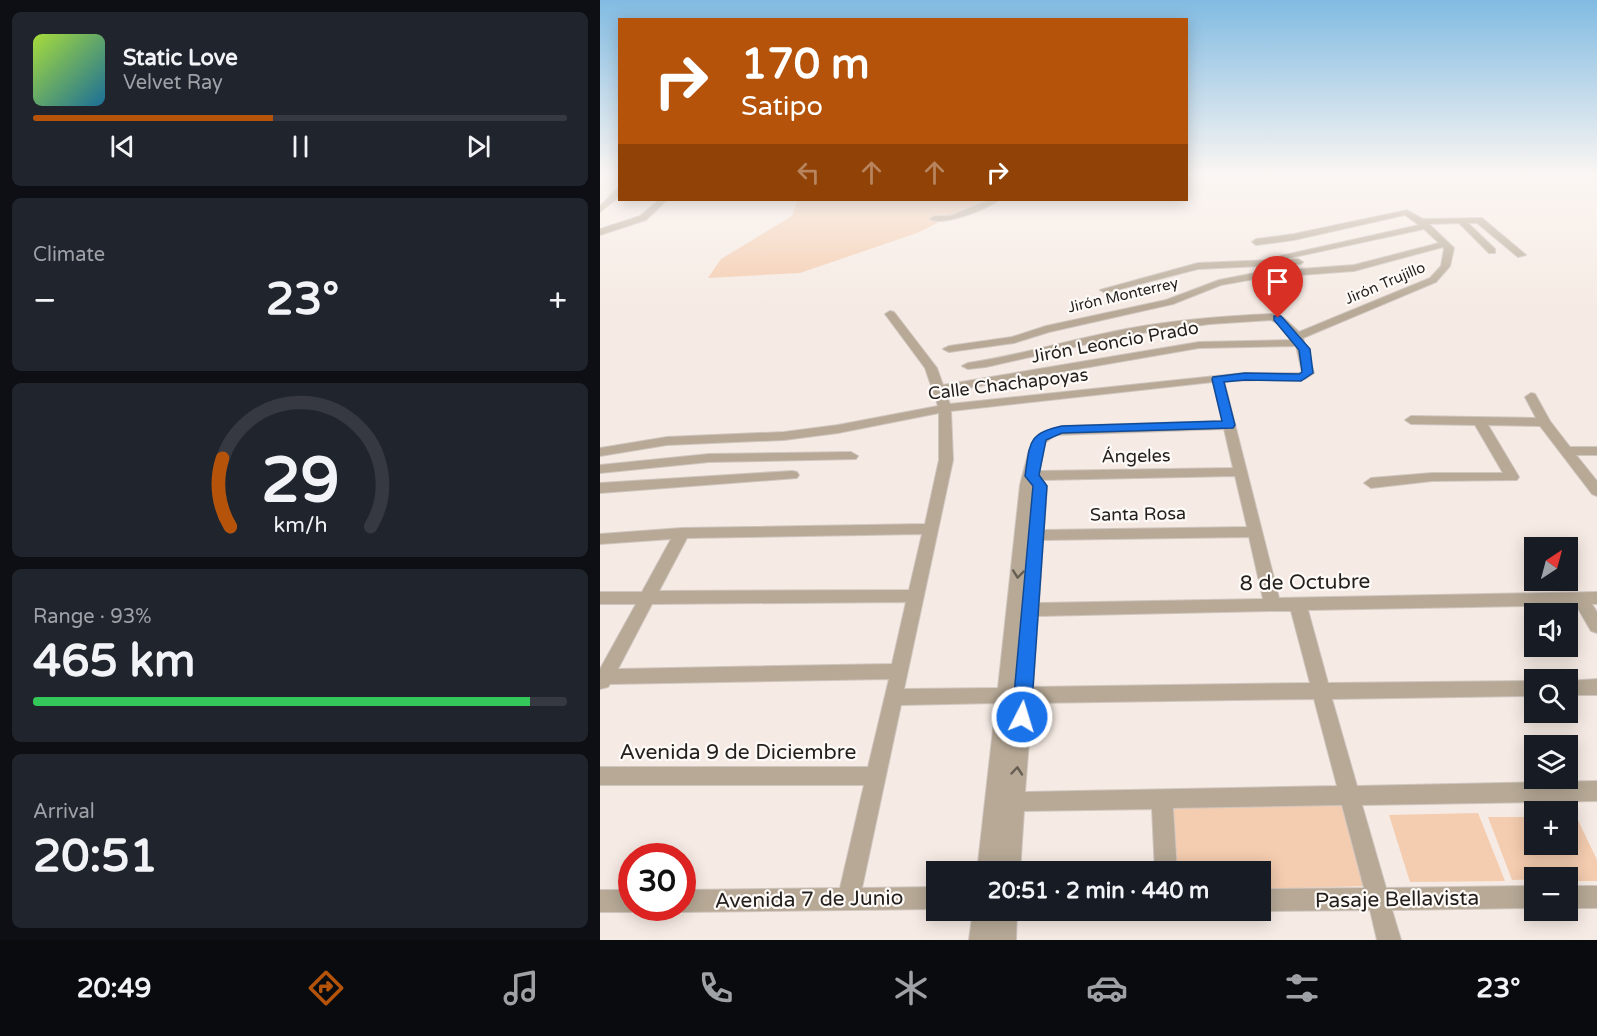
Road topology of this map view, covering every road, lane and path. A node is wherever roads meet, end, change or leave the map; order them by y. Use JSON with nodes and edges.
{"nodes":[{"id":1,"x":640,"y":219,"type":"edge"},
{"id":2,"x":1376,"y":219,"type":"edge"},
{"id":3,"x":1417,"y":219,"type":"edge"},
{"id":4,"x":1460,"y":220,"type":"junction"},
{"id":5,"x":1424,"y":224,"type":"junction"},
{"id":6,"x":600,"y":232,"type":"edge"},
{"id":7,"x":1294,"y":237,"type":"junction"},
{"id":8,"x":1256,"y":242,"type":"dead end"},
{"id":9,"x":1445,"y":243,"type":"junction"},
{"id":10,"x":1317,"y":251,"type":"junction"},
{"id":11,"x":1492,"y":251,"type":"dead end"},
{"id":12,"x":1521,"y":255,"type":"dead end"},
{"id":13,"x":1221,"y":265,"type":"junction"},
{"id":14,"x":1344,"y":270,"type":"junction"},
{"id":15,"x":1105,"y":290,"type":"dead end"},
{"id":16,"x":890,"y":314,"type":"dead end"},
{"id":17,"x":1298,"y":340,"type":"junction"},
{"id":18,"x":949,"y":349,"type":"dead end"},
{"id":19,"x":968,"y":366,"type":"dead end"},
{"id":20,"x":1218,"y":379,"type":"junction"},
{"id":21,"x":937,"y":390,"type":"junction"},
{"id":22,"x":1530,"y":397,"type":"dead end"},
{"id":23,"x":945,"y":408,"type":"junction"},
{"id":24,"x":1411,"y":420,"type":"dead end"},
{"id":25,"x":1479,"y":420,"type":"junction"},
{"id":26,"x":1544,"y":422,"type":"junction"},
{"id":27,"x":1229,"y":425,"type":"junction"},
{"id":28,"x":1567,"y":451,"type":"junction"},
{"id":29,"x":1597,"y":451,"type":"edge"},
{"id":30,"x":600,"y":452,"type":"edge"},
{"id":31,"x":851,"y":456,"type":"dead end"},
{"id":32,"x":600,"y":469,"type":"edge"},
{"id":33,"x":1240,"y":472,"type":"junction"},
{"id":34,"x":792,"y":475,"type":"dead end"},
{"id":35,"x":1032,"y":476,"type":"junction"},
{"id":36,"x":1371,"y":483,"type":"dead end"},
{"id":37,"x":600,"y":488,"type":"edge"},
{"id":38,"x":1597,"y":491,"type":"edge"},
{"id":39,"x":929,"y":529,"type":"junction"},
{"id":40,"x":1255,"y":532,"type":"junction"},
{"id":41,"x":682,"y":533,"type":"junction"},
{"id":42,"x":1029,"y":535,"type":"junction"},
{"id":43,"x":600,"y":539,"type":"edge"},
{"id":44,"x":648,"y":596,"type":"junction"},
{"id":45,"x":914,"y":596,"type":"junction"},
{"id":46,"x":600,"y":598,"type":"edge"},
{"id":47,"x":1589,"y":598,"type":"edge"},
{"id":48,"x":1298,"y":605,"type":"junction"},
{"id":49,"x":1273,"y":606,"type":"junction"},
{"id":50,"x":1022,"y":610,"type":"junction"},
{"id":51,"x":1597,"y":626,"type":"edge"},
{"id":52,"x":897,"y":672,"type":"junction"},
{"id":53,"x":602,"y":680,"type":"edge"},
{"id":54,"x":1597,"y":687,"type":"edge"},
{"id":55,"x":1524,"y":688,"type":"edge"},
{"id":56,"x":1578,"y":688,"type":"edge"},
{"id":57,"x":1321,"y":693,"type":"junction"},
{"id":58,"x":1014,"y":696,"type":"junction"},
{"id":59,"x":892,"y":697,"type":"junction"},
{"id":60,"x":600,"y":776,"type":"edge"},
{"id":61,"x":876,"y":776,"type":"junction"},
{"id":62,"x":1597,"y":791,"type":"edge"},
{"id":63,"x":1349,"y":795,"type":"junction"},
{"id":64,"x":1162,"y":799,"type":"junction"},
{"id":65,"x":1005,"y":801,"type":"junction"},
{"id":66,"x":991,"y":861,"type":"edge"},
{"id":67,"x":1008,"y":861,"type":"edge"},
{"id":68,"x":1165,"y":861,"type":"edge"},
{"id":69,"x":1524,"y":897,"type":"edge"},
{"id":70,"x":1578,"y":897,"type":"edge"},
{"id":71,"x":1597,"y":897,"type":"edge"},
{"id":72,"x":926,"y":898,"type":"edge"},
{"id":73,"x":849,"y":899,"type":"junction"},
{"id":74,"x":1378,"y":899,"type":"junction"},
{"id":75,"x":1271,"y":900,"type":"edge"},
{"id":76,"x":600,"y":901,"type":"edge"},
{"id":77,"x":618,"y":901,"type":"edge"},
{"id":78,"x":696,"y":901,"type":"edge"},
{"id":79,"x":983,"y":921,"type":"edge"},
{"id":80,"x":1005,"y":921,"type":"edge"},
{"id":81,"x":981,"y":940,"type":"edge"},
{"id":82,"x":1004,"y":940,"type":"edge"},
{"id":83,"x":1389,"y":940,"type":"edge"}],
"edges":[{"from":1,"to":6,"type":"street"},
{"from":2,"to":7,"type":"street"},
{"from":3,"to":5,"type":"street"},
{"from":4,"to":5,"type":"street"},
{"from":4,"to":11,"type":"street"},
{"from":4,"to":12,"type":"street"},
{"from":5,"to":9,"type":"street"},
{"from":5,"to":10,"type":"street"},
{"from":7,"to":8,"type":"street"},
{"from":7,"to":10,"type":"street"},
{"from":9,"to":14,"type":"street","name":"Jirón Monterrey"},
{"from":9,"to":17,"type":"street","name":"Jirón Trujillo"},
{"from":10,"to":13,"type":"street"},
{"from":13,"to":14,"type":"street"},
{"from":13,"to":15,"type":"street"},
{"from":14,"to":18,"type":"street","name":"Jirón Monterrey"},
{"from":16,"to":21,"type":"street"},
{"from":17,"to":19,"type":"street"},
{"from":17,"to":20,"type":"street","name":"Calle Chachapoyas"},
{"from":17,"to":21,"type":"street","name":"Jirón Leoncio Prado"},
{"from":20,"to":23,"type":"street","name":"Calle Chachapoyas"},
{"from":20,"to":27,"type":"street"},
{"from":21,"to":23,"type":"street"},
{"from":22,"to":26,"type":"street"},
{"from":23,"to":30,"type":"street","name":"Calle Chachapoyas"},
{"from":23,"to":39,"type":"street"},
{"from":24,"to":25,"type":"street"},
{"from":25,"to":26,"type":"street"},
{"from":25,"to":36,"type":"street"},
{"from":26,"to":28,"type":"street"},
{"from":27,"to":33,"type":"street"},
{"from":27,"to":35,"type":"street"},
{"from":28,"to":29,"type":"street"},
{"from":28,"to":38,"type":"street"},
{"from":31,"to":32,"type":"street"},
{"from":33,"to":35,"type":"street","name":"Ángeles"},
{"from":33,"to":40,"type":"street"},
{"from":34,"to":37,"type":"street"},
{"from":35,"to":42,"type":"street"},
{"from":39,"to":41,"type":"street"},
{"from":39,"to":45,"type":"street"},
{"from":40,"to":42,"type":"street","name":"Santa Rosa"},
{"from":40,"to":49,"type":"street"},
{"from":41,"to":43,"type":"street"},
{"from":41,"to":44,"type":"street"},
{"from":42,"to":50,"type":"street"},
{"from":44,"to":45,"type":"street"},
{"from":44,"to":46,"type":"street"},
{"from":44,"to":53,"type":"street"},
{"from":45,"to":52,"type":"street"},
{"from":47,"to":48,"type":"street","name":"8 de Octubre"},
{"from":47,"to":51,"type":"street"},
{"from":48,"to":49,"type":"street","name":"8 de Octubre"},
{"from":48,"to":57,"type":"street"},
{"from":49,"to":50,"type":"street","name":"8 de Octubre"},
{"from":50,"to":58,"type":"street"},
{"from":52,"to":53,"type":"street"},
{"from":52,"to":59,"type":"street"},
{"from":54,"to":56,"type":"street"},
{"from":55,"to":57,"type":"street"},
{"from":57,"to":58,"type":"street"},
{"from":57,"to":63,"type":"street"},
{"from":58,"to":59,"type":"street"},
{"from":58,"to":65,"type":"street"},
{"from":59,"to":61,"type":"street"},
{"from":60,"to":61,"type":"street","name":"Avenida 9 de Diciembre"},
{"from":61,"to":73,"type":"street"},
{"from":62,"to":63,"type":"street"},
{"from":63,"to":64,"type":"street"},
{"from":63,"to":74,"type":"street"},
{"from":64,"to":65,"type":"street"},
{"from":64,"to":68,"type":"street"},
{"from":65,"to":66,"type":"street"},
{"from":65,"to":67,"type":"street"},
{"from":69,"to":74,"type":"street","name":"Pasaje Bellavista"},
{"from":70,"to":71,"type":"street"},
{"from":72,"to":73,"type":"street","name":"Avenida 7 de Junio"},
{"from":73,"to":78,"type":"street","name":"Avenida 7 de Junio"},
{"from":74,"to":75,"type":"street","name":"Pasaje Bellavista"},
{"from":74,"to":83,"type":"street"},
{"from":76,"to":77,"type":"street"},
{"from":79,"to":81,"type":"street"},
{"from":80,"to":82,"type":"street"}]}
